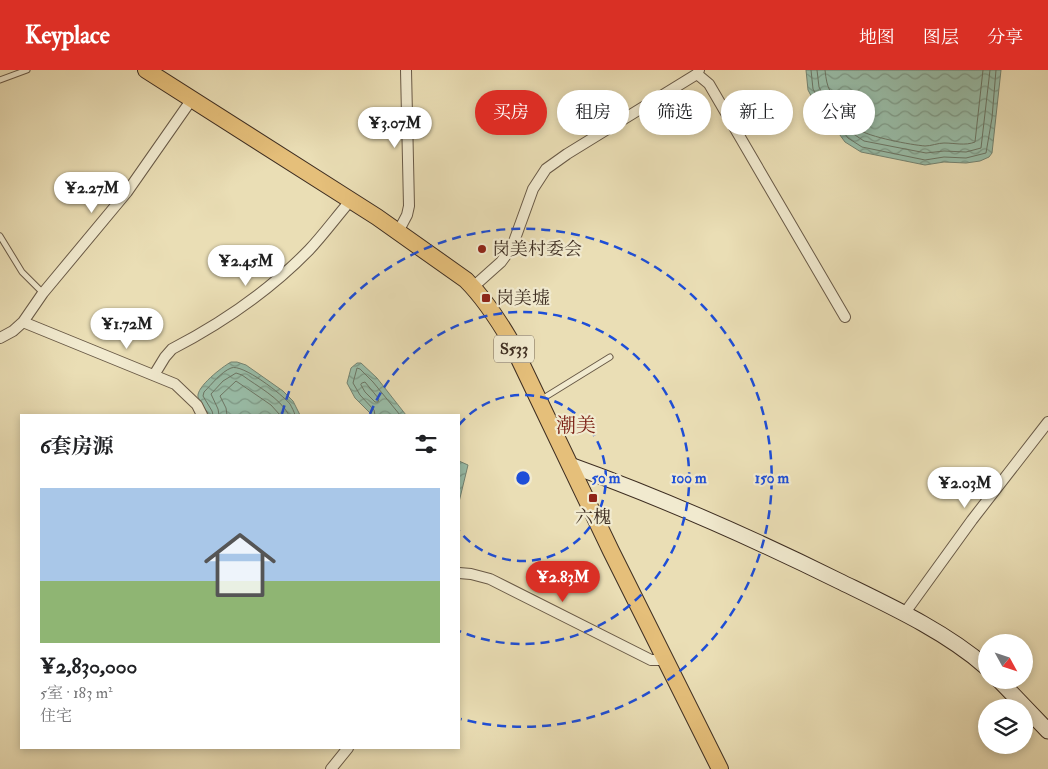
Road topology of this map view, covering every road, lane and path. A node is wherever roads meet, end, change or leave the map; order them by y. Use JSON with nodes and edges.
{"nodes":[{"id":1,"x":27,"y":70,"type":"edge"},
{"id":2,"x":146,"y":70,"type":"edge"},
{"id":3,"x":406,"y":70,"type":"edge"},
{"id":4,"x":698,"y":72,"type":"edge"},
{"id":5,"x":0,"y":80,"type":"edge"},
{"id":6,"x":192,"y":99,"type":"junction"},
{"id":7,"x":350,"y":200,"type":"junction"},
{"id":8,"x":398,"y":232,"type":"junction"},
{"id":9,"x":0,"y":236,"type":"edge"},
{"id":10,"x":473,"y":288,"type":"junction"},
{"id":11,"x":43,"y":293,"type":"junction"},
{"id":12,"x":845,"y":317,"type":"dead end"},
{"id":13,"x":23,"y":322,"type":"junction"},
{"id":14,"x":0,"y":338,"type":"edge"},
{"id":15,"x":610,"y":357,"type":"dead end"},
{"id":16,"x":154,"y":375,"type":"junction"},
{"id":17,"x":540,"y":401,"type":"junction"},
{"id":18,"x":202,"y":414,"type":"edge"},
{"id":19,"x":1048,"y":422,"type":"edge"},
{"id":20,"x":570,"y":465,"type":"junction"},
{"id":21,"x":460,"y":573,"type":"edge"},
{"id":22,"x":904,"y":614,"type":"junction"},
{"id":23,"x":666,"y":660,"type":"junction"},
{"id":24,"x":978,"y":662,"type":"edge"},
{"id":25,"x":1008,"y":689,"type":"edge"},
{"id":26,"x":1048,"y":731,"type":"edge"},
{"id":27,"x":347,"y":749,"type":"edge"},
{"id":28,"x":331,"y":769,"type":"edge"},
{"id":29,"x":720,"y":769,"type":"edge"}],
"edges":[{"from":1,"to":5,"type":"lane"},
{"from":2,"to":6,"type":"main road","number":"S533"},
{"from":3,"to":8,"type":"street"},
{"from":4,"to":10,"type":"street"},
{"from":4,"to":12,"type":"street"},
{"from":6,"to":7,"type":"main road","number":"S533"},
{"from":6,"to":11,"type":"street"},
{"from":7,"to":8,"type":"main road","number":"S533"},
{"from":7,"to":16,"type":"street"},
{"from":8,"to":10,"type":"main road","number":"S533"},
{"from":9,"to":11,"type":"lane"},
{"from":10,"to":17,"type":"main road","number":"S533"},
{"from":11,"to":13,"type":"street"},
{"from":13,"to":14,"type":"street"},
{"from":13,"to":16,"type":"street"},
{"from":15,"to":17,"type":"lane"},
{"from":16,"to":18,"type":"street"},
{"from":17,"to":20,"type":"main road","number":"S533"},
{"from":19,"to":22,"type":"street"},
{"from":20,"to":22,"type":"street"},
{"from":20,"to":23,"type":"main road","number":"S533"},
{"from":21,"to":23,"type":"street"},
{"from":22,"to":24,"type":"street"},
{"from":23,"to":29,"type":"main road","number":"S533"},
{"from":25,"to":26,"type":"street"},
{"from":27,"to":28,"type":"street"}]}
